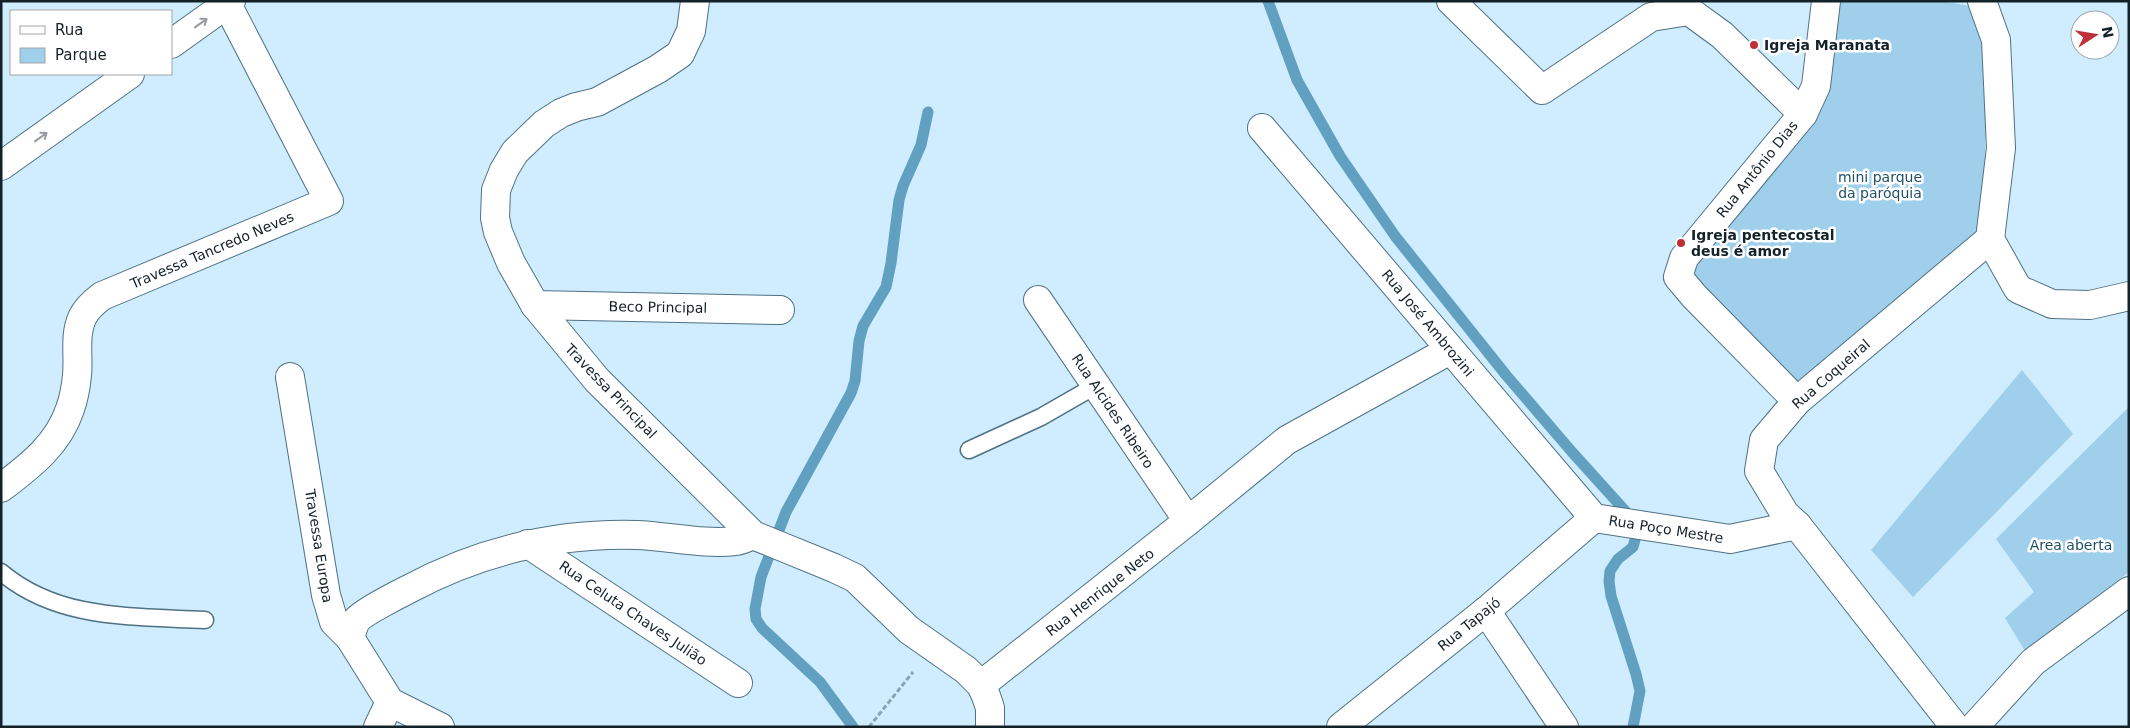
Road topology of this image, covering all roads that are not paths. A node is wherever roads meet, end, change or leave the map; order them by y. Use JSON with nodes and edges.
{"nodes":[{"id":1,"x":694,"y":1,"type":"edge"},
{"id":2,"x":1451,"y":1,"type":"edge"},
{"id":3,"x":1826,"y":1,"type":"edge"},
{"id":4,"x":1982,"y":1,"type":"edge"},
{"id":5,"x":229,"y":3,"type":"edge"},
{"id":6,"x":172,"y":43,"type":"edge"},
{"id":7,"x":129,"y":75,"type":"edge"},
{"id":8,"x":1803,"y":114,"type":"junction"},
{"id":9,"x":1262,"y":128,"type":"dead end"},
{"id":10,"x":1,"y":166,"type":"edge"},
{"id":11,"x":1990,"y":239,"type":"junction"},
{"id":12,"x":2129,"y":296,"type":"edge"},
{"id":13,"x":1038,"y":300,"type":"dead end"},
{"id":14,"x":536,"y":305,"type":"junction"},
{"id":15,"x":780,"y":310,"type":"dead end"},
{"id":16,"x":1450,"y":350,"type":"junction"},
{"id":17,"x":290,"y":376,"type":"dead end"},
{"id":18,"x":1095,"y":386,"type":"junction"},
{"id":19,"x":1797,"y":401,"type":"junction"},
{"id":20,"x":969,"y":450,"type":"dead end"},
{"id":21,"x":1,"y":488,"type":"edge"},
{"id":22,"x":1594,"y":518,"type":"junction"},
{"id":23,"x":1188,"y":522,"type":"junction"},
{"id":24,"x":1797,"y":525,"type":"junction"},
{"id":25,"x":753,"y":535,"type":"junction"},
{"id":26,"x":528,"y":544,"type":"junction"},
{"id":27,"x":1,"y":572,"type":"edge"},
{"id":28,"x":2129,"y":591,"type":"edge"},
{"id":29,"x":1486,"y":611,"type":"junction"},
{"id":30,"x":206,"y":620,"type":"dead end"},
{"id":31,"x":350,"y":638,"type":"junction"},
{"id":32,"x":738,"y":683,"type":"dead end"},
{"id":33,"x":982,"y":685,"type":"junction"},
{"id":34,"x":390,"y":702,"type":"junction"},
{"id":35,"x":378,"y":727,"type":"edge"},
{"id":36,"x":440,"y":727,"type":"edge"},
{"id":37,"x":990,"y":727,"type":"edge"},
{"id":38,"x":1341,"y":727,"type":"edge"},
{"id":39,"x":1564,"y":727,"type":"edge"},
{"id":40,"x":1956,"y":727,"type":"edge"},
{"id":41,"x":1974,"y":727,"type":"edge"}],
"edges":[{"from":1,"to":14,"type":"street","name":"Travessa Principal"},
{"from":2,"to":8,"type":"street"},
{"from":3,"to":8,"type":"street","name":"Rua Antônio Dias"},
{"from":4,"to":11,"type":"street"},
{"from":6,"to":5,"type":"street","one_way":true},
{"from":5,"to":21,"type":"street","name":"Travessa Tancredo Neves"},
{"from":10,"to":7,"type":"street","one_way":true},
{"from":8,"to":19,"type":"street","name":"Rua Antônio Dias"},
{"from":9,"to":16,"type":"street","name":"Rua José Ambrozini"},
{"from":11,"to":12,"type":"street"},
{"from":11,"to":19,"type":"street","name":"Rua Coqueiral"},
{"from":13,"to":18,"type":"street","name":"Rua Alcides Ribeiro"},
{"from":14,"to":15,"type":"street","name":"Beco Principal"},
{"from":14,"to":25,"type":"street","name":"Travessa Principal"},
{"from":16,"to":22,"type":"street","name":"Rua José Ambrozini"},
{"from":16,"to":23,"type":"street","name":"Rua Henrique Neto"},
{"from":17,"to":31,"type":"street","name":"Travessa Europa"},
{"from":18,"to":20,"type":"lane"},
{"from":18,"to":23,"type":"street","name":"Rua Alcides Ribeiro"},
{"from":19,"to":24,"type":"street","name":"Rua Coqueiral"},
{"from":22,"to":24,"type":"street","name":"Rua Poço Mestre"},
{"from":22,"to":29,"type":"street","name":"Rua Tapajó"},
{"from":23,"to":33,"type":"street","name":"Rua Henrique Neto"},
{"from":24,"to":40,"type":"street","name":"Rua Coqueiral"},
{"from":25,"to":26,"type":"street","name":"Rua Celuta Chaves Julião"},
{"from":25,"to":33,"type":"street"},
{"from":26,"to":31,"type":"street","name":"Rua Celuta Chaves Julião"},
{"from":26,"to":32,"type":"street","name":"Rua Celuta Chaves Julião"},
{"from":27,"to":30,"type":"lane"},
{"from":28,"to":41,"type":"street"},
{"from":29,"to":38,"type":"street","name":"Rua Tapajó"},
{"from":29,"to":39,"type":"street"},
{"from":31,"to":34,"type":"street","name":"Travessa Europa"},
{"from":33,"to":37,"type":"street"},
{"from":34,"to":35,"type":"street"},
{"from":34,"to":36,"type":"street"}]}
